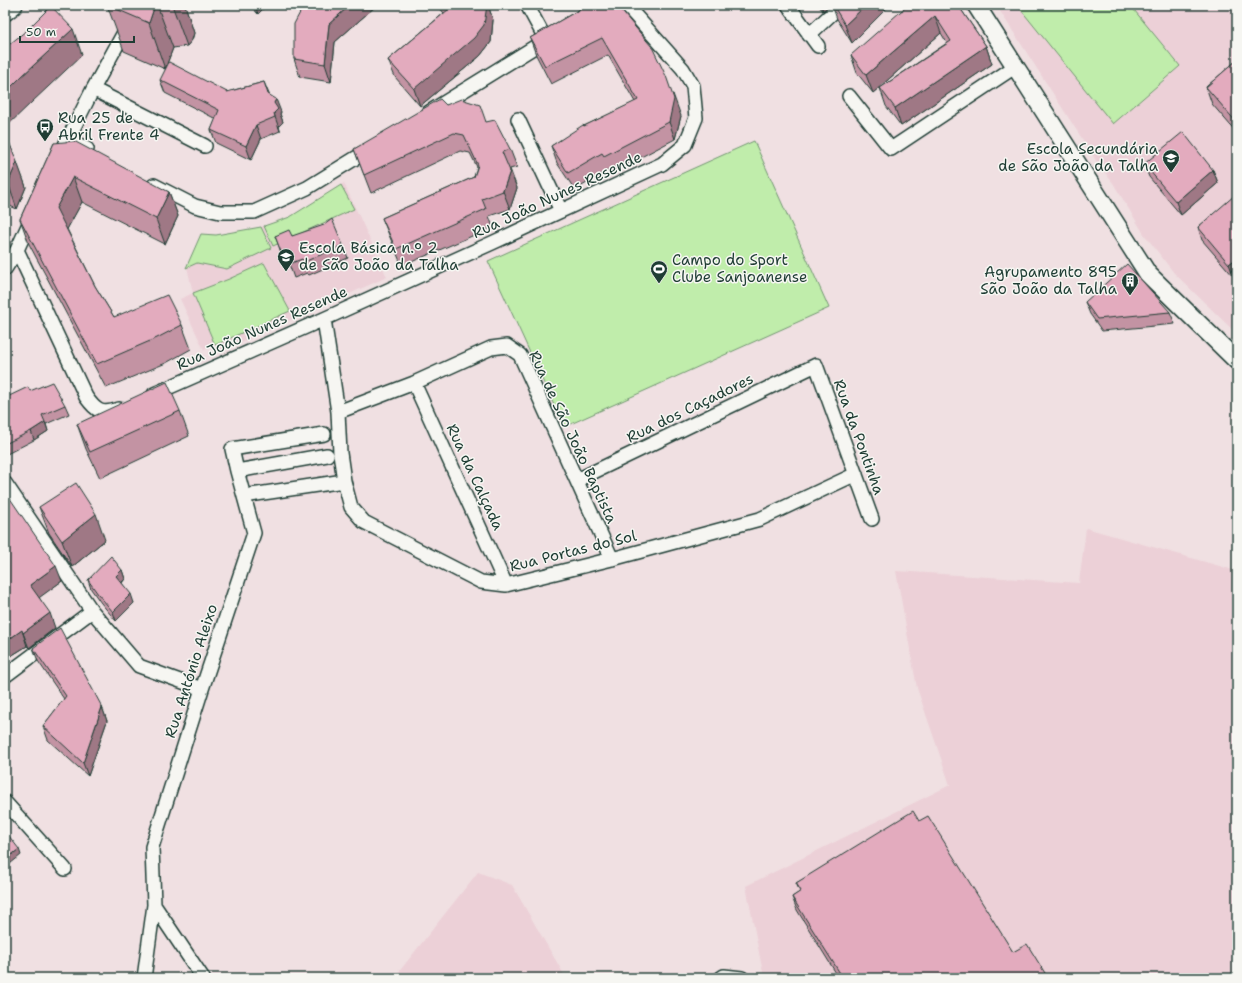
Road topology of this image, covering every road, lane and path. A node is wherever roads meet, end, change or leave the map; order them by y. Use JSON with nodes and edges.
{"nodes":[{"id":1,"x":14,"y":5,"type":"edge"},
{"id":2,"x":139,"y":5,"type":"edge"},
{"id":3,"x":527,"y":5,"type":"edge"},
{"id":4,"x":626,"y":5,"type":"edge"},
{"id":5,"x":788,"y":5,"type":"edge"},
{"id":6,"x":841,"y":5,"type":"edge"},
{"id":7,"x":976,"y":5,"type":"edge"},
{"id":8,"x":5,"y":12,"type":"edge"},
{"id":9,"x":559,"y":32,"type":"edge"},
{"id":10,"x":809,"y":35,"type":"junction"},
{"id":11,"x":546,"y":40,"type":"junction"},
{"id":12,"x":818,"y":46,"type":"dead end"},
{"id":13,"x":1016,"y":66,"type":"junction"},
{"id":14,"x":93,"y":89,"type":"junction"},
{"id":15,"x":849,"y":96,"type":"dead end"},
{"id":16,"x":419,"y":118,"type":"edge"},
{"id":17,"x":518,"y":119,"type":"dead end"},
{"id":18,"x":68,"y":139,"type":"junction"},
{"id":19,"x":380,"y":143,"type":"edge"},
{"id":20,"x":205,"y":146,"type":"dead end"},
{"id":21,"x":94,"y":153,"type":"edge"},
{"id":22,"x":58,"y":160,"type":"edge"},
{"id":23,"x":142,"y":178,"type":"edge"},
{"id":24,"x":36,"y":208,"type":"edge"},
{"id":25,"x":561,"y":211,"type":"junction"},
{"id":26,"x":17,"y":250,"type":"junction"},
{"id":27,"x":5,"y":269,"type":"edge"},
{"id":28,"x":324,"y":319,"type":"junction"},
{"id":29,"x":1237,"y":361,"type":"edge"},
{"id":30,"x":816,"y":365,"type":"joint"},
{"id":31,"x":414,"y":383,"type":"junction"},
{"id":32,"x":338,"y":412,"type":"junction"},
{"id":33,"x":324,"y":434,"type":"dead end"},
{"id":34,"x":327,"y":455,"type":"dead end"},
{"id":35,"x":237,"y":471,"type":"junction"},
{"id":36,"x":856,"y":474,"type":"junction"},
{"id":37,"x":577,"y":480,"type":"junction"},
{"id":38,"x":344,"y":481,"type":"junction"},
{"id":39,"x":5,"y":483,"type":"edge"},
{"id":40,"x":244,"y":496,"type":"junction"},
{"id":41,"x":872,"y":519,"type":"dead end"},
{"id":42,"x":612,"y":558,"type":"junction"},
{"id":43,"x":506,"y":585,"type":"junction"},
{"id":44,"x":92,"y":611,"type":"junction"},
{"id":45,"x":5,"y":676,"type":"edge"},
{"id":46,"x":202,"y":689,"type":"junction"},
{"id":47,"x":5,"y":802,"type":"edge"},
{"id":48,"x":65,"y":869,"type":"dead end"},
{"id":49,"x":154,"y":905,"type":"junction"},
{"id":50,"x":144,"y":978,"type":"edge"},
{"id":51,"x":203,"y":978,"type":"edge"},
{"id":52,"x":721,"y":978,"type":"edge"},
{"id":53,"x":742,"y":978,"type":"edge"}],
"edges":[{"from":1,"to":8,"type":"street"},
{"from":2,"to":14,"type":"street"},
{"from":3,"to":11,"type":"street"},
{"from":4,"to":25,"type":"street","name":"Rua João Nunes Resende"},
{"from":5,"to":10,"type":"street"},
{"from":6,"to":10,"type":"street"},
{"from":7,"to":13,"type":"street"},
{"from":9,"to":11,"type":"street"},
{"from":10,"to":12,"type":"street"},
{"from":11,"to":16,"type":"street"},
{"from":13,"to":15,"type":"street"},
{"from":13,"to":29,"type":"street"},
{"from":14,"to":18,"type":"street"},
{"from":14,"to":20,"type":"street"},
{"from":17,"to":25,"type":"street"},
{"from":18,"to":21,"type":"street"},
{"from":18,"to":22,"type":"street"},
{"from":19,"to":23,"type":"street"},
{"from":24,"to":26,"type":"street"},
{"from":25,"to":28,"type":"street","name":"Rua João Nunes Resende"},
{"from":26,"to":27,"type":"street"},
{"from":26,"to":28,"type":"street","name":"Rua João Nunes Resende"},
{"from":28,"to":32,"type":"street","name":"Rua Portas do Sol"},
{"from":30,"to":36,"type":"street","name":"Rua da Pontinha"},
{"from":30,"to":37,"type":"street","name":"Rua dos Caçadores"},
{"from":31,"to":32,"type":"street","name":"Rua de São João Baptista"},
{"from":31,"to":37,"type":"street","name":"Rua de São João Baptista"},
{"from":31,"to":43,"type":"street","name":"Rua da Calçada"},
{"from":32,"to":38,"type":"street","name":"Rua Portas do Sol"},
{"from":33,"to":35,"type":"street","name":"Rua António Aleixo"},
{"from":34,"to":35,"type":"street"},
{"from":35,"to":40,"type":"street","name":"Rua António Aleixo"},
{"from":36,"to":41,"type":"street","name":"Rua da Pontinha"},
{"from":36,"to":42,"type":"street","name":"Rua Portas do Sol"},
{"from":37,"to":42,"type":"street","name":"Rua de São João Baptista"},
{"from":38,"to":40,"type":"street"},
{"from":38,"to":43,"type":"street","name":"Rua Portas do Sol"},
{"from":39,"to":44,"type":"street"},
{"from":40,"to":46,"type":"street","name":"Rua António Aleixo"},
{"from":42,"to":43,"type":"street","name":"Rua Portas do Sol"},
{"from":44,"to":45,"type":"street"},
{"from":44,"to":46,"type":"street"},
{"from":46,"to":49,"type":"street","name":"Rua António Aleixo"},
{"from":47,"to":48,"type":"street"},
{"from":49,"to":50,"type":"street","name":"Rua António Aleixo"},
{"from":49,"to":51,"type":"street"},
{"from":52,"to":53,"type":"street"}]}
